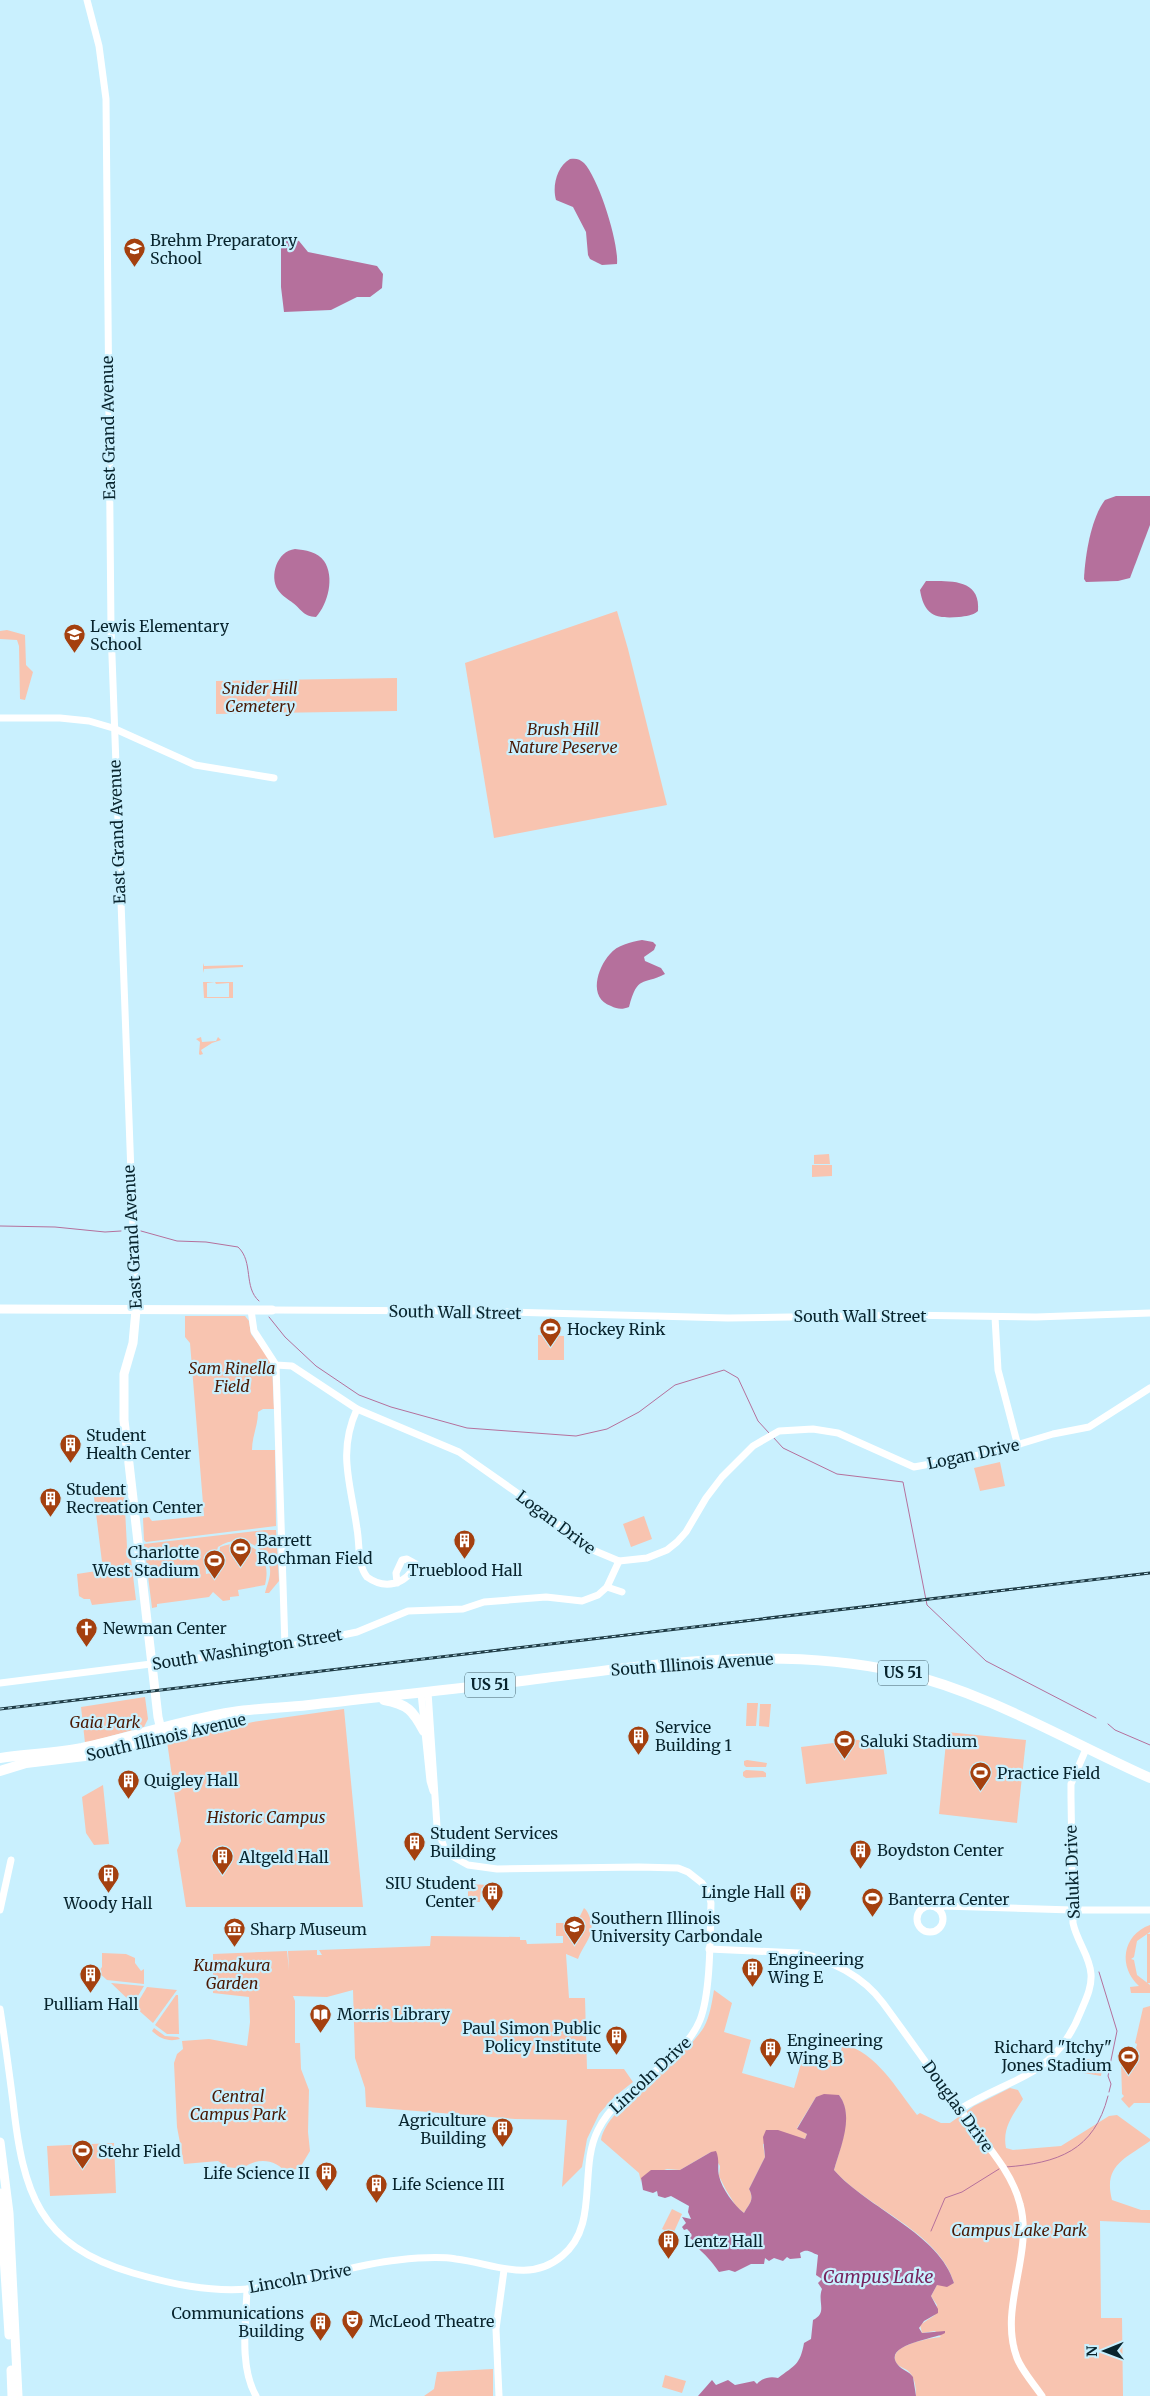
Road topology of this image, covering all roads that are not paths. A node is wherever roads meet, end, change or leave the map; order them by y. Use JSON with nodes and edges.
{"nodes":[{"id":1,"x":87,"y":0,"type":"edge"},
{"id":2,"x":0,"y":718,"type":"edge"},
{"id":3,"x":113,"y":728,"type":"junction"},
{"id":4,"x":274,"y":778,"type":"dead end"},
{"id":5,"x":0,"y":1309,"type":"edge"},
{"id":6,"x":136,"y":1310,"type":"junction"},
{"id":7,"x":251,"y":1310,"type":"junction"},
{"id":8,"x":272,"y":1310,"type":"joint"},
{"id":9,"x":1150,"y":1313,"type":"edge"},
{"id":10,"x":996,"y":1317,"type":"junction"},
{"id":11,"x":276,"y":1365,"type":"junction"},
{"id":12,"x":1150,"y":1388,"type":"edge"},
{"id":13,"x":357,"y":1409,"type":"junction"},
{"id":14,"x":1018,"y":1446,"type":"junction"},
{"id":15,"x":619,"y":1561,"type":"junction"},
{"id":16,"x":396,"y":1583,"type":"dead end"},
{"id":17,"x":607,"y":1587,"type":"junction"},
{"id":18,"x":622,"y":1592,"type":"dead end"},
{"id":19,"x":285,"y":1647,"type":"junction"},
{"id":20,"x":152,"y":1664,"type":"junction"},
{"id":21,"x":0,"y":1682,"type":"edge"},
{"id":22,"x":424,"y":1693,"type":"junction"},
{"id":23,"x":371,"y":1698,"type":"junction"},
{"id":24,"x":424,"y":1731,"type":"junction"},
{"id":25,"x":162,"y":1732,"type":"junction"},
{"id":26,"x":1086,"y":1749,"type":"junction"},
{"id":27,"x":0,"y":1758,"type":"edge"},
{"id":28,"x":0,"y":1771,"type":"edge"},
{"id":29,"x":1150,"y":1778,"type":"edge"},
{"id":30,"x":434,"y":1796,"type":"junction"},
{"id":31,"x":11,"y":1860,"type":"dead end"},
{"id":32,"x":938,"y":1909,"type":"dead end"},
{"id":33,"x":0,"y":1910,"type":"edge"},
{"id":34,"x":1072,"y":1910,"type":"junction"},
{"id":35,"x":1150,"y":1910,"type":"edge"},
{"id":36,"x":709,"y":1949,"type":"junction"},
{"id":37,"x":0,"y":2009,"type":"edge"},
{"id":38,"x":960,"y":2109,"type":"junction"},
{"id":39,"x":0,"y":2142,"type":"edge"},
{"id":40,"x":0,"y":2193,"type":"edge"},
{"id":41,"x":504,"y":2270,"type":"junction"},
{"id":42,"x":247,"y":2289,"type":"junction"},
{"id":43,"x":12,"y":2396,"type":"edge"},
{"id":44,"x":18,"y":2396,"type":"edge"},
{"id":45,"x":256,"y":2396,"type":"edge"},
{"id":46,"x":499,"y":2396,"type":"edge"},
{"id":47,"x":1042,"y":2396,"type":"edge"}],
"edges":[{"from":1,"to":3,"type":"street","name":"East Grand Avenue"},
{"from":2,"to":3,"type":"street"},
{"from":3,"to":4,"type":"street"},
{"from":3,"to":6,"type":"street","name":"East Grand Avenue"},
{"from":5,"to":6,"type":"main road","name":"South Wall Street"},
{"from":6,"to":7,"type":"main road","name":"South Wall Street"},
{"from":6,"to":20,"type":"main road","name":"East Grand Avenue"},
{"from":7,"to":8,"type":"main road","name":"South Wall Street"},
{"from":7,"to":11,"type":"street"},
{"from":8,"to":10,"type":"street","name":"South Wall Street"},
{"from":9,"to":10,"type":"street","name":"South Wall Street"},
{"from":10,"to":14,"type":"street"},
{"from":11,"to":13,"type":"street","name":"Logan Drive"},
{"from":11,"to":19,"type":"street"},
{"from":12,"to":14,"type":"street","name":"Logan Drive"},
{"from":13,"to":15,"type":"street","name":"Logan Drive"},
{"from":13,"to":16,"type":"street"},
{"from":14,"to":15,"type":"street","name":"Logan Drive"},
{"from":15,"to":17,"type":"street"},
{"from":17,"to":18,"type":"street"},
{"from":17,"to":19,"type":"street","name":"South Washington Street"},
{"from":19,"to":20,"type":"street","name":"South Washington Street"},
{"from":20,"to":21,"type":"street","name":"South Washington Street"},
{"from":20,"to":25,"type":"main road","name":"East Grand Avenue"},
{"from":22,"to":23,"type":"highway","name":"South Illinois Avenue","number":"US 51"},
{"from":22,"to":24,"type":"street"},
{"from":22,"to":26,"type":"highway","name":"South Illinois Avenue","number":"US 51"},
{"from":22,"to":30,"type":"street","name":"Lincoln Drive"},
{"from":23,"to":24,"type":"highway"},
{"from":23,"to":25,"type":"highway","name":"South Illinois Avenue","number":"US 51"},
{"from":24,"to":30,"type":"street"},
{"from":25,"to":27,"type":"highway","name":"South Illinois Avenue","number":"US 51"},
{"from":25,"to":28,"type":"highway","name":"South Illinois Avenue","number":"US 51"},
{"from":26,"to":29,"type":"highway","name":"South Illinois Avenue","number":"US 51"},
{"from":26,"to":34,"type":"street","name":"Saluki Drive"},
{"from":30,"to":36,"type":"street","name":"Lincoln Drive"},
{"from":31,"to":33,"type":"street"},
{"from":32,"to":34,"type":"street"},
{"from":34,"to":35,"type":"street"},
{"from":34,"to":38,"type":"street","name":"Saluki Drive"},
{"from":36,"to":38,"type":"street","name":"Douglas Drive"},
{"from":36,"to":41,"type":"street","name":"Lincoln Drive"},
{"from":37,"to":42,"type":"street","name":"Lincoln Drive"},
{"from":38,"to":47,"type":"street","name":"Douglas Drive"},
{"from":39,"to":44,"type":"main road"},
{"from":40,"to":43,"type":"main road"},
{"from":41,"to":42,"type":"street","name":"Lincoln Drive"},
{"from":41,"to":46,"type":"street"},
{"from":42,"to":45,"type":"street"}]}
